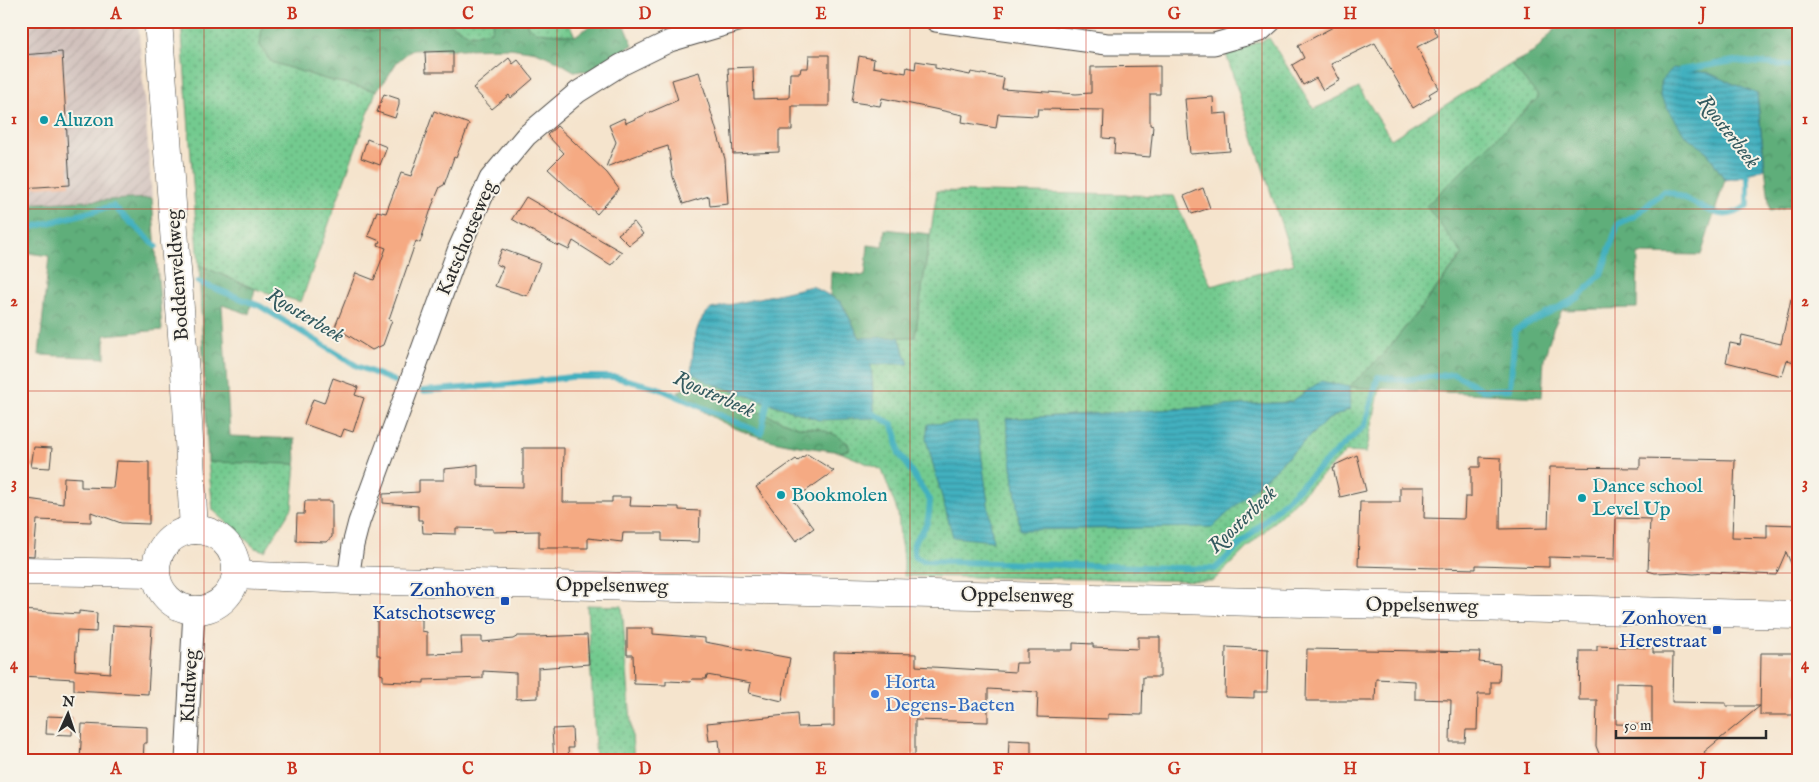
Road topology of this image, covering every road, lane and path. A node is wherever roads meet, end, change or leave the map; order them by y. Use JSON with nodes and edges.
{"nodes":[{"id":1,"x":158,"y":21,"type":"edge"},
{"id":2,"x":738,"y":21,"type":"edge"},
{"id":3,"x":1271,"y":21,"type":"edge"},
{"id":4,"x":946,"y":22,"type":"edge"},
{"id":5,"x":194,"y":530,"type":"junction"},
{"id":6,"x":21,"y":571,"type":"edge"},
{"id":7,"x":155,"y":573,"type":"junction"},
{"id":8,"x":236,"y":575,"type":"junction"},
{"id":9,"x":348,"y":580,"type":"junction"},
{"id":10,"x":194,"y":611,"type":"junction"},
{"id":11,"x":1798,"y":615,"type":"edge"},
{"id":12,"x":186,"y":761,"type":"edge"}],
"edges":[{"from":1,"to":5,"type":"street","name":"Boddenveldweg"},
{"from":2,"to":9,"type":"street","name":"Katschotseweg"},
{"from":3,"to":4,"type":"street"},
{"from":5,"to":7,"type":"street"},
{"from":5,"to":8,"type":"street"},
{"from":6,"to":7,"type":"street"},
{"from":7,"to":10,"type":"street"},
{"from":8,"to":9,"type":"street","name":"Oppelsenweg"},
{"from":8,"to":10,"type":"street"},
{"from":9,"to":11,"type":"street","name":"Oppelsenweg"},
{"from":10,"to":12,"type":"street","name":"Kludweg"}]}
